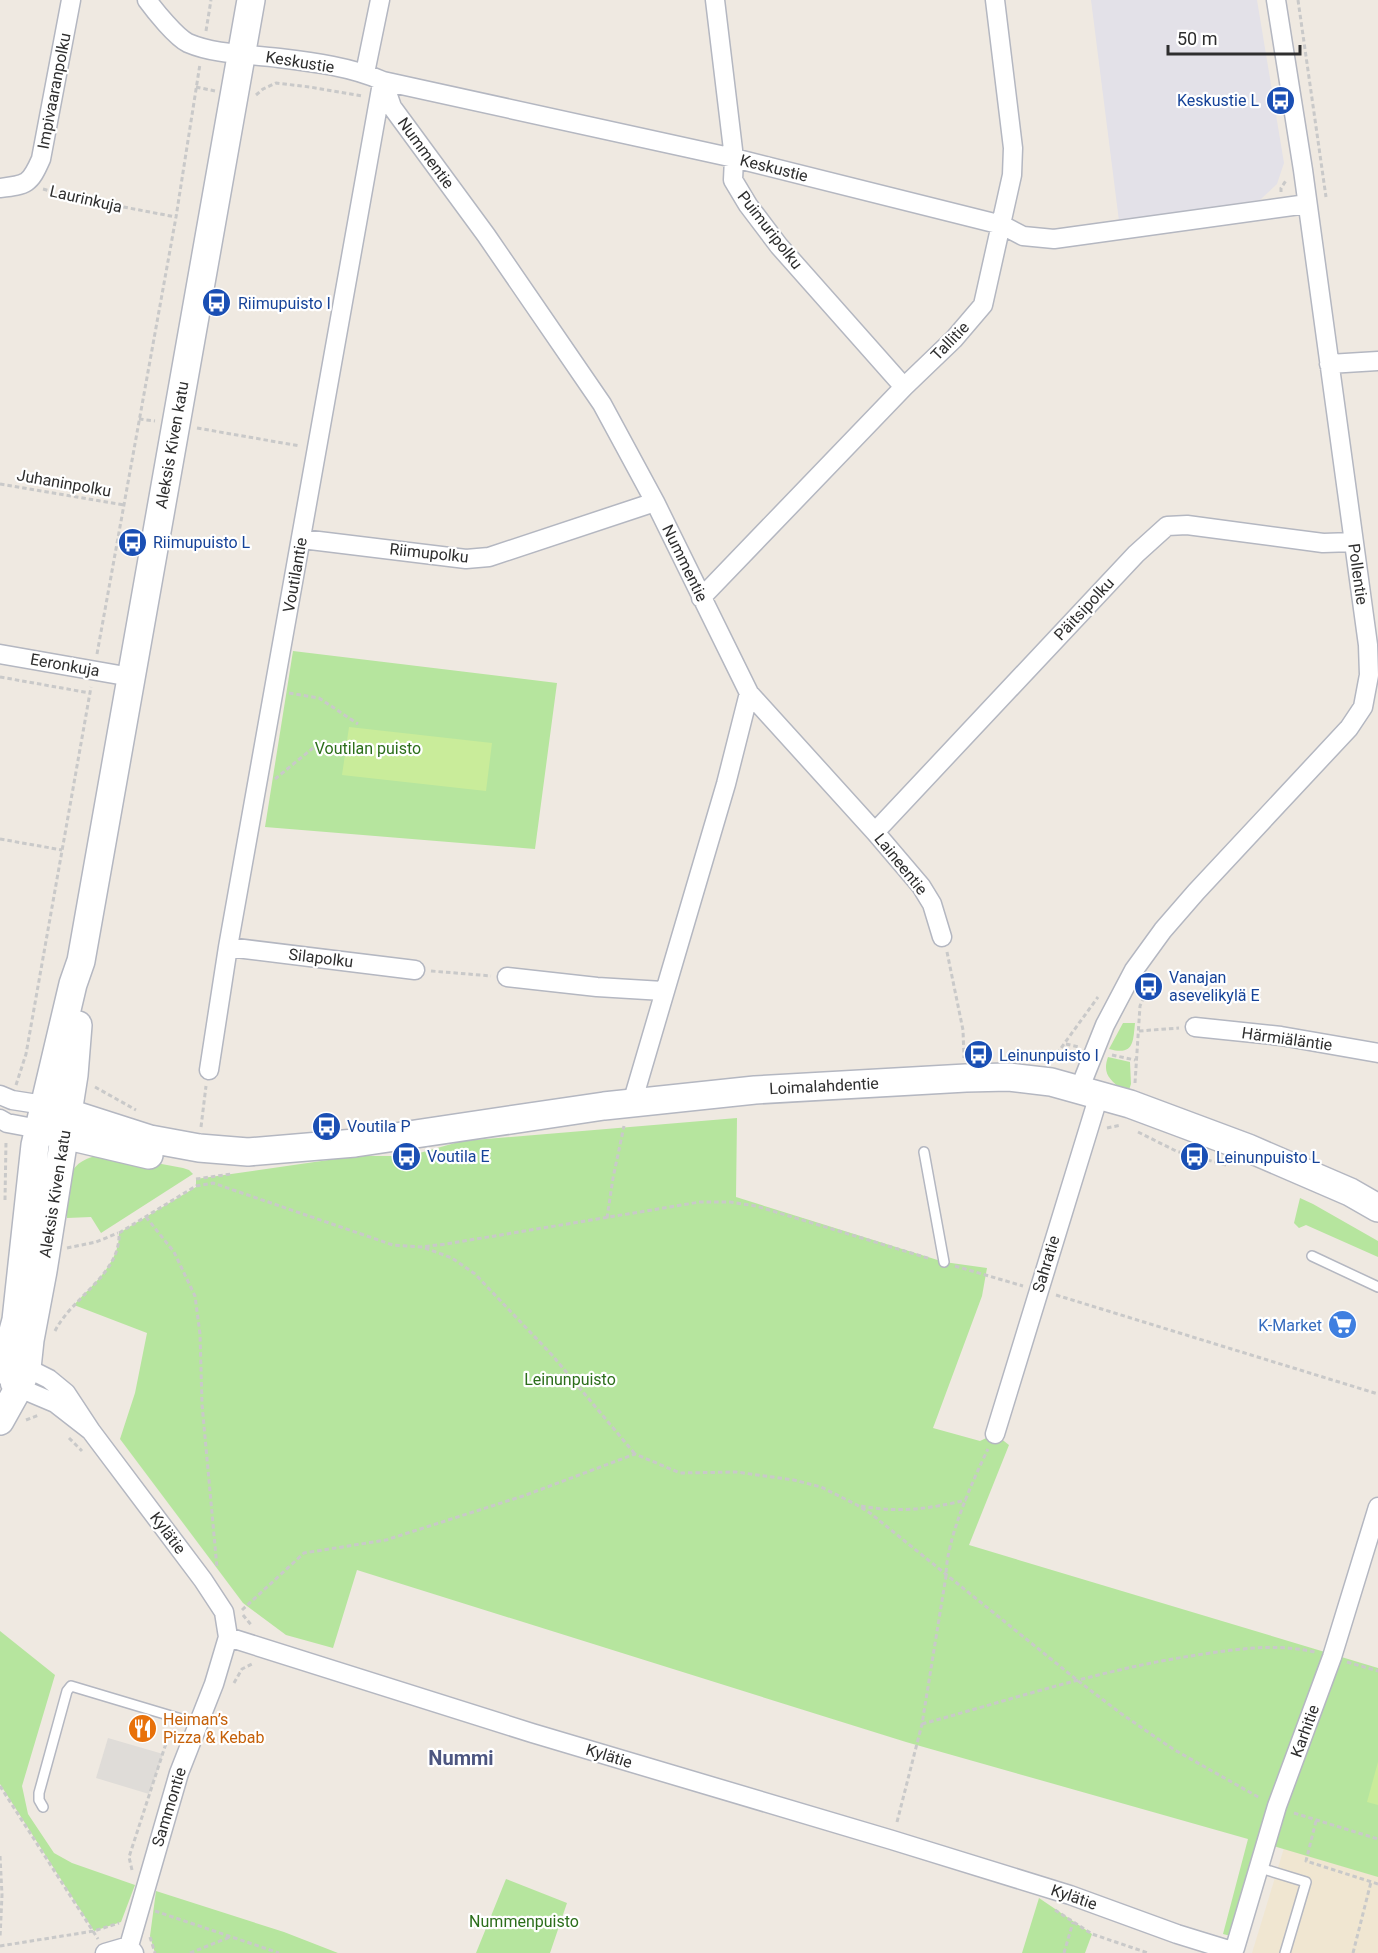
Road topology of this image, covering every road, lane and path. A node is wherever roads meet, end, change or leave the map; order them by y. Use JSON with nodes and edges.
{"nodes":[{"id":1,"x":71,"y":0,"type":"edge"},
{"id":2,"x":147,"y":0,"type":"edge"},
{"id":3,"x":211,"y":0,"type":"edge"},
{"id":4,"x":251,"y":0,"type":"edge"},
{"id":5,"x":380,"y":0,"type":"edge"},
{"id":6,"x":716,"y":0,"type":"edge"},
{"id":7,"x":995,"y":0,"type":"edge"},
{"id":8,"x":1276,"y":0,"type":"edge"},
{"id":9,"x":203,"y":47,"type":"junction"},
{"id":10,"x":242,"y":54,"type":"junction"},
{"id":11,"x":365,"y":73,"type":"junction"},
{"id":12,"x":383,"y":81,"type":"junction"},
{"id":13,"x":196,"y":87,"type":"junction"},
{"id":14,"x":235,"y":95,"type":"junction"},
{"id":15,"x":379,"y":100,"type":"junction"},
{"id":16,"x":734,"y":158,"type":"junction"},
{"id":17,"x":1290,"y":172,"type":"dead end"},
{"id":18,"x":30,"y":180,"type":"junction"},
{"id":19,"x":0,"y":188,"type":"edge"},
{"id":20,"x":1307,"y":204,"type":"junction"},
{"id":21,"x":1283,"y":207,"type":"junction"},
{"id":22,"x":176,"y":217,"type":"junction"},
{"id":23,"x":1002,"y":225,"type":"junction"},
{"id":24,"x":1378,"y":361,"type":"edge"},
{"id":25,"x":1329,"y":364,"type":"junction"},
{"id":26,"x":904,"y":387,"type":"junction"},
{"id":27,"x":139,"y":418,"type":"junction"},
{"id":28,"x":176,"y":424,"type":"junction"},
{"id":29,"x":316,"y":449,"type":"junction"},
{"id":30,"x":0,"y":484,"type":"edge"},
{"id":31,"x":655,"y":502,"type":"junction"},
{"id":32,"x":124,"y":505,"type":"junction"},
{"id":33,"x":118,"y":538,"type":"junction"},
{"id":34,"x":302,"y":539,"type":"junction"},
{"id":35,"x":132,"y":542,"type":"dead end"},
{"id":36,"x":1354,"y":542,"type":"junction"},
{"id":37,"x":701,"y":598,"type":"junction"},
{"id":38,"x":0,"y":654,"type":"edge"},
{"id":39,"x":94,"y":670,"type":"junction"},
{"id":40,"x":0,"y":677,"type":"edge"},
{"id":41,"x":130,"y":677,"type":"junction"},
{"id":42,"x":274,"y":691,"type":"junction"},
{"id":43,"x":90,"y":693,"type":"junction"},
{"id":44,"x":748,"y":693,"type":"junction"},
{"id":45,"x":1371,"y":709,"type":"edge"},
{"id":46,"x":358,"y":724,"type":"dead end"},
{"id":47,"x":313,"y":748,"type":"dead end"},
{"id":48,"x":256,"y":796,"type":"junction"},
{"id":49,"x":875,"y":832,"type":"junction"},
{"id":50,"x":0,"y":839,"type":"edge"},
{"id":51,"x":62,"y":850,"type":"junction"},
{"id":52,"x":942,"y":936,"type":"joint"},
{"id":53,"x":228,"y":947,"type":"junction"},
{"id":54,"x":415,"y":970,"type":"joint"},
{"id":55,"x":1153,"y":976,"type":"dead end"},
{"id":56,"x":507,"y":977,"type":"joint"},
{"id":57,"x":663,"y":991,"type":"junction"},
{"id":58,"x":1100,"y":994,"type":"dead end"},
{"id":59,"x":1196,"y":1027,"type":"joint"},
{"id":60,"x":1139,"y":1031,"type":"junction"},
{"id":61,"x":26,"y":1053,"type":"junction"},
{"id":62,"x":1378,"y":1053,"type":"edge"},
{"id":63,"x":208,"y":1070,"type":"dead end"},
{"id":64,"x":64,"y":1072,"type":"junction"},
{"id":65,"x":966,"y":1078,"type":"junction"},
{"id":66,"x":1051,"y":1082,"type":"junction"},
{"id":67,"x":1089,"y":1092,"type":"junction"},
{"id":68,"x":6,"y":1097,"type":"edge"},
{"id":69,"x":627,"y":1104,"type":"junction"},
{"id":70,"x":139,"y":1111,"type":"dead end"},
{"id":71,"x":1132,"y":1117,"type":"junction"},
{"id":72,"x":4,"y":1121,"type":"edge"},
{"id":73,"x":54,"y":1121,"type":"junction"},
{"id":74,"x":924,"y":1152,"type":"dead end"},
{"id":75,"x":1237,"y":1168,"type":"dead end"},
{"id":76,"x":5,"y":1202,"type":"dead end"},
{"id":77,"x":1378,"y":1208,"type":"edge"},
{"id":78,"x":146,"y":1217,"type":"junction"},
{"id":79,"x":607,"y":1218,"type":"junction"},
{"id":80,"x":119,"y":1233,"type":"junction"},
{"id":81,"x":421,"y":1247,"type":"junction"},
{"id":82,"x":62,"y":1249,"type":"dead end"},
{"id":83,"x":1312,"y":1256,"type":"dead end"},
{"id":84,"x":944,"y":1262,"type":"junction"},
{"id":85,"x":1378,"y":1287,"type":"edge"},
{"id":86,"x":1039,"y":1290,"type":"junction"},
{"id":87,"x":52,"y":1338,"type":"dead end"},
{"id":88,"x":10,"y":1372,"type":"edge"},
{"id":89,"x":1378,"y":1394,"type":"edge"},
{"id":90,"x":49,"y":1400,"type":"junction"},
{"id":91,"x":38,"y":1417,"type":"junction"},
{"id":92,"x":44,"y":1419,"type":"dead end"},
{"id":93,"x":11,"y":1421,"type":"edge"},
{"id":94,"x":91,"y":1431,"type":"junction"},
{"id":95,"x":995,"y":1434,"type":"joint"},
{"id":96,"x":69,"y":1438,"type":"dead end"},
{"id":97,"x":84,"y":1452,"type":"dead end"},
{"id":98,"x":635,"y":1454,"type":"junction"},
{"id":99,"x":966,"y":1500,"type":"junction"},
{"id":100,"x":857,"y":1505,"type":"junction"},
{"id":101,"x":1378,"y":1508,"type":"edge"},
{"id":102,"x":946,"y":1575,"type":"junction"},
{"id":103,"x":217,"y":1577,"type":"dead end"},
{"id":104,"x":240,"y":1612,"type":"dead end"},
{"id":105,"x":228,"y":1637,"type":"junction"},
{"id":106,"x":1332,"y":1657,"type":"junction"},
{"id":107,"x":1378,"y":1671,"type":"edge"},
{"id":108,"x":1077,"y":1680,"type":"junction"},
{"id":109,"x":178,"y":1719,"type":"junction"},
{"id":110,"x":198,"y":1724,"type":"junction"},
{"id":111,"x":922,"y":1724,"type":"junction"},
{"id":112,"x":0,"y":1786,"type":"edge"},
{"id":113,"x":1277,"y":1806,"type":"junction"},
{"id":114,"x":43,"y":1807,"type":"dead end"},
{"id":115,"x":1316,"y":1821,"type":"junction"},
{"id":116,"x":1378,"y":1839,"type":"edge"},
{"id":117,"x":892,"y":1840,"type":"junction"},
{"id":118,"x":0,"y":1856,"type":"edge"},
{"id":119,"x":1257,"y":1867,"type":"junction"},
{"id":120,"x":133,"y":1875,"type":"dead end"},
{"id":121,"x":1371,"y":1882,"type":"junction"},
{"id":122,"x":1378,"y":1884,"type":"edge"},
{"id":123,"x":153,"y":1910,"type":"dead end"},
{"id":124,"x":1073,"y":1922,"type":"dead end"},
{"id":125,"x":121,"y":1923,"type":"dead end"},
{"id":126,"x":94,"y":1931,"type":"junction"},
{"id":127,"x":231,"y":1937,"type":"junction"},
{"id":128,"x":0,"y":1938,"type":"edge"},
{"id":129,"x":0,"y":1947,"type":"edge"},
{"id":130,"x":132,"y":1949,"type":"edge"},
{"id":131,"x":1236,"y":1950,"type":"edge"},
{"id":132,"x":1,"y":1953,"type":"edge"},
{"id":133,"x":106,"y":1953,"type":"edge"},
{"id":134,"x":190,"y":1953,"type":"edge"},
{"id":135,"x":279,"y":1953,"type":"edge"},
{"id":136,"x":1064,"y":1953,"type":"edge"},
{"id":137,"x":1286,"y":1953,"type":"edge"},
{"id":138,"x":1353,"y":1953,"type":"edge"}],
"edges":[{"from":1,"to":18,"type":"street","name":"Impivaaranpolku"},
{"from":2,"to":9,"type":"street","name":"Keskustie"},
{"from":3,"to":9,"type":"path"},
{"from":4,"to":10,"type":"main road","name":"Aleksis Kiven katu"},
{"from":5,"to":11,"type":"street"},
{"from":6,"to":16,"type":"street","name":"Puimuripolku"},
{"from":7,"to":23,"type":"street","name":"Tallitie"},
{"from":8,"to":20,"type":"street","name":"Pollentie"},
{"from":9,"to":10,"type":"street","name":"Keskustie"},
{"from":9,"to":13,"type":"path"},
{"from":10,"to":11,"type":"street","name":"Keskustie"},
{"from":10,"to":14,"type":"main road","name":"Aleksis Kiven katu"},
{"from":11,"to":12,"type":"street","name":"Keskustie"},
{"from":12,"to":15,"type":"street","name":"Voutilantie"},
{"from":12,"to":16,"type":"street","name":"Keskustie"},
{"from":12,"to":31,"type":"street","name":"Nummentie"},
{"from":13,"to":14,"type":"path"},
{"from":13,"to":22,"type":"path"},
{"from":14,"to":15,"type":"path"},
{"from":14,"to":28,"type":"main road","name":"Aleksis Kiven katu"},
{"from":15,"to":29,"type":"street","name":"Voutilantie"},
{"from":16,"to":23,"type":"street","name":"Keskustie"},
{"from":16,"to":26,"type":"street","name":"Puimuripolku"},
{"from":17,"to":21,"type":"path"},
{"from":18,"to":19,"type":"street","name":"Laurinkuja"},
{"from":18,"to":22,"type":"path","name":"Laurinkuja"},
{"from":20,"to":21,"type":"street","name":"Keskustie"},
{"from":20,"to":25,"type":"street","name":"Pollentie"},
{"from":21,"to":23,"type":"street","name":"Keskustie"},
{"from":22,"to":27,"type":"path"},
{"from":23,"to":26,"type":"street","name":"Tallitie"},
{"from":24,"to":25,"type":"street"},
{"from":25,"to":36,"type":"street","name":"Pollentie"},
{"from":26,"to":37,"type":"street","name":"Tallitie"},
{"from":27,"to":28,"type":"path"},
{"from":27,"to":32,"type":"path"},
{"from":28,"to":29,"type":"path"},
{"from":28,"to":41,"type":"main road","name":"Aleksis Kiven katu"},
{"from":29,"to":34,"type":"street","name":"Voutilantie"},
{"from":30,"to":32,"type":"path","name":"Juhaninpolku"},
{"from":31,"to":34,"type":"street","name":"Riimupolku"},
{"from":31,"to":37,"type":"street","name":"Nummentie"},
{"from":32,"to":33,"type":"path"},
{"from":33,"to":35,"type":"path"},
{"from":33,"to":39,"type":"path"},
{"from":34,"to":42,"type":"street","name":"Voutilantie"},
{"from":36,"to":45,"type":"street","name":"Pollentie"},
{"from":36,"to":49,"type":"street","name":"Päitsipolku"},
{"from":37,"to":44,"type":"street","name":"Nummentie"},
{"from":38,"to":39,"type":"street","name":"Eeronkuja"},
{"from":39,"to":41,"type":"street","name":"Eeronkuja"},
{"from":39,"to":43,"type":"path"},
{"from":40,"to":43,"type":"path"},
{"from":41,"to":64,"type":"main road","name":"Aleksis Kiven katu"},
{"from":42,"to":46,"type":"path"},
{"from":42,"to":48,"type":"street","name":"Voutilantie"},
{"from":43,"to":51,"type":"path"},
{"from":44,"to":49,"type":"street","name":"Laineentie"},
{"from":44,"to":57,"type":"street"},
{"from":45,"to":67,"type":"street","name":"Pollentie"},
{"from":47,"to":48,"type":"path"},
{"from":48,"to":53,"type":"street","name":"Voutilantie"},
{"from":49,"to":52,"type":"street","name":"Laineentie"},
{"from":50,"to":51,"type":"path"},
{"from":51,"to":61,"type":"path"},
{"from":52,"to":65,"type":"path"},
{"from":53,"to":54,"type":"street","name":"Silapolku"},
{"from":53,"to":63,"type":"street","name":"Voutilantie"},
{"from":54,"to":56,"type":"path"},
{"from":55,"to":60,"type":"path"},
{"from":56,"to":57,"type":"street"},
{"from":57,"to":69,"type":"street"},
{"from":58,"to":66,"type":"path"},
{"from":59,"to":60,"type":"path"},
{"from":59,"to":62,"type":"street","name":"Härmiäläntie"},
{"from":60,"to":71,"type":"path"},
{"from":61,"to":64,"type":"path"},
{"from":61,"to":68,"type":"path"},
{"from":64,"to":70,"type":"path"},
{"from":64,"to":73,"type":"main road","name":"Aleksis Kiven katu"},
{"from":65,"to":66,"type":"main road","name":"Loimalahdentie"},
{"from":65,"to":69,"type":"main road","name":"Loimalahdentie"},
{"from":66,"to":67,"type":"main road","name":"Loimalahdentie"},
{"from":67,"to":71,"type":"main road","name":"Loimalahdentie"},
{"from":67,"to":86,"type":"street","name":"Sahratie"},
{"from":68,"to":73,"type":"street"},
{"from":69,"to":73,"type":"main road","name":"Loimalahdentie"},
{"from":69,"to":79,"type":"path"},
{"from":71,"to":75,"type":"path"},
{"from":71,"to":77,"type":"main road","name":"Loimalahdentie"},
{"from":72,"to":73,"type":"street"},
{"from":72,"to":76,"type":"path"},
{"from":73,"to":88,"type":"main road","name":"Aleksis Kiven katu"},
{"from":74,"to":84,"type":"lane"},
{"from":78,"to":80,"type":"path"},
{"from":78,"to":81,"type":"path"},
{"from":78,"to":103,"type":"path"},
{"from":79,"to":81,"type":"path"},
{"from":79,"to":84,"type":"path"},
{"from":80,"to":82,"type":"path"},
{"from":80,"to":87,"type":"path"},
{"from":81,"to":98,"type":"path"},
{"from":83,"to":85,"type":"lane"},
{"from":84,"to":86,"type":"path"},
{"from":86,"to":89,"type":"path"},
{"from":86,"to":95,"type":"street","name":"Sahratie"},
{"from":88,"to":90,"type":"street","name":"Kylätie"},
{"from":88,"to":93,"type":"main road","name":"Aleksis Kiven katu"},
{"from":88,"to":94,"type":"street","name":"Kylätie"},
{"from":90,"to":91,"type":"path"},
{"from":90,"to":94,"type":"street","name":"Kylätie"},
{"from":91,"to":92,"type":"path"},
{"from":91,"to":93,"type":"path"},
{"from":94,"to":105,"type":"street","name":"Kylätie"},
{"from":95,"to":99,"type":"path"},
{"from":96,"to":97,"type":"path"},
{"from":98,"to":100,"type":"path"},
{"from":98,"to":104,"type":"path"},
{"from":99,"to":100,"type":"path"},
{"from":99,"to":102,"type":"path"},
{"from":100,"to":102,"type":"path"},
{"from":101,"to":106,"type":"street","name":"Karhitie"},
{"from":102,"to":108,"type":"path"},
{"from":102,"to":111,"type":"path"},
{"from":105,"to":110,"type":"street","name":"Sammontie"},
{"from":105,"to":117,"type":"street","name":"Kylätie"},
{"from":106,"to":107,"type":"path"},
{"from":106,"to":108,"type":"path"},
{"from":106,"to":113,"type":"street","name":"Karhitie"},
{"from":108,"to":111,"type":"path"},
{"from":108,"to":113,"type":"path"},
{"from":109,"to":110,"type":"lane"},
{"from":109,"to":114,"type":"lane"},
{"from":109,"to":120,"type":"path"},
{"from":110,"to":130,"type":"street","name":"Sammontie"},
{"from":111,"to":117,"type":"path"},
{"from":112,"to":126,"type":"path"},
{"from":113,"to":115,"type":"path"},
{"from":113,"to":119,"type":"street","name":"Karhitie"},
{"from":115,"to":116,"type":"path"},
{"from":115,"to":121,"type":"path"},
{"from":117,"to":131,"type":"street","name":"Kylätie"},
{"from":118,"to":128,"type":"path"},
{"from":119,"to":131,"type":"street","name":"Karhitie"},
{"from":119,"to":137,"type":"lane"},
{"from":121,"to":122,"type":"path"},
{"from":121,"to":138,"type":"path"},
{"from":123,"to":127,"type":"path"},
{"from":124,"to":136,"type":"path"},
{"from":125,"to":126,"type":"path"},
{"from":126,"to":129,"type":"path"},
{"from":126,"to":133,"type":"path"},
{"from":127,"to":134,"type":"path"},
{"from":127,"to":135,"type":"path"},
{"from":129,"to":132,"type":"path"},
{"from":130,"to":133,"type":"street","name":"Sammontie"}]}
